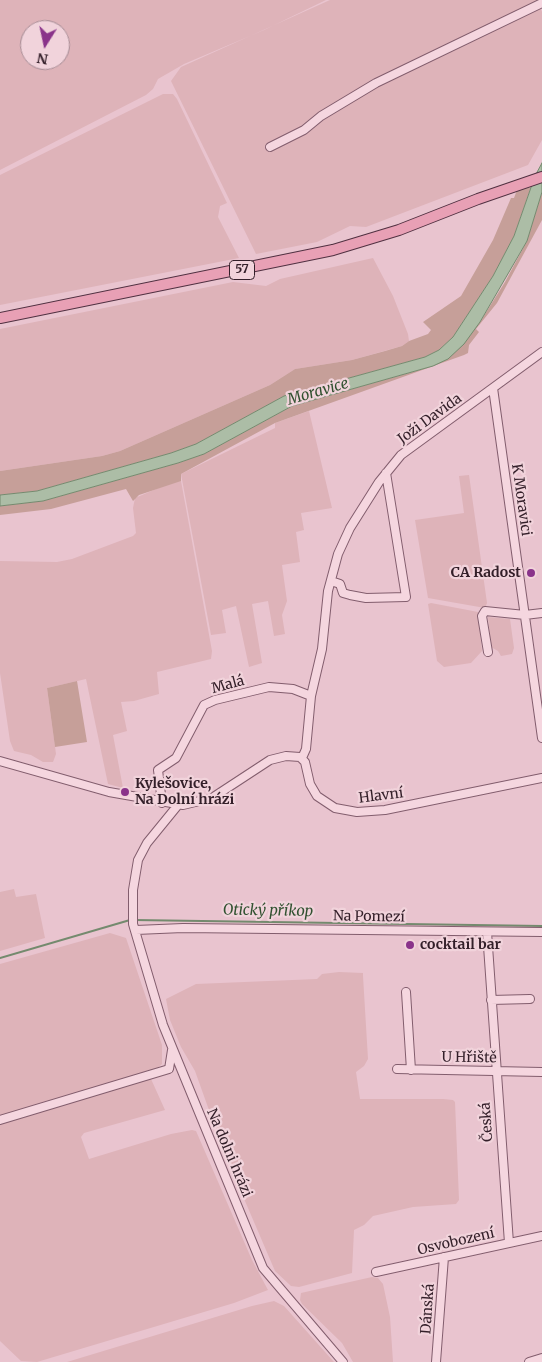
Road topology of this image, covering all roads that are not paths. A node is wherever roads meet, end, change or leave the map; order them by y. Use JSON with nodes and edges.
{"nodes":[{"id":1,"x":542,"y":3,"type":"edge"},
{"id":2,"x":270,"y":148,"type":"dead end"},
{"id":3,"x":542,"y":177,"type":"edge"},
{"id":4,"x":0,"y":318,"type":"edge"},
{"id":5,"x":542,"y":352,"type":"edge"},
{"id":6,"x":493,"y":388,"type":"junction"},
{"id":7,"x":386,"y":473,"type":"junction"},
{"id":8,"x":331,"y":580,"type":"junction"},
{"id":9,"x":542,"y":612,"type":"edge"},
{"id":10,"x":525,"y":615,"type":"junction"},
{"id":11,"x":488,"y":652,"type":"dead end"},
{"id":12,"x":311,"y":696,"type":"junction"},
{"id":13,"x":542,"y":738,"type":"edge"},
{"id":14,"x":302,"y":758,"type":"junction"},
{"id":15,"x":0,"y":760,"type":"edge"},
{"id":16,"x":542,"y":778,"type":"edge"},
{"id":17,"x":162,"y":803,"type":"junction"},
{"id":18,"x":178,"y":805,"type":"junction"},
{"id":19,"x":133,"y":924,"type":"junction"},
{"id":20,"x":487,"y":932,"type":"junction"},
{"id":21,"x":542,"y":932,"type":"edge"},
{"id":22,"x":406,"y":992,"type":"dead end"},
{"id":23,"x":491,"y":1000,"type":"junction"},
{"id":24,"x":530,"y":1000,"type":"dead end"},
{"id":25,"x":172,"y":1048,"type":"junction"},
{"id":26,"x":396,"y":1070,"type":"dead end"},
{"id":27,"x":411,"y":1070,"type":"junction"},
{"id":28,"x":496,"y":1071,"type":"junction"},
{"id":29,"x":542,"y":1072,"type":"edge"},
{"id":30,"x":0,"y":1120,"type":"edge"},
{"id":31,"x":542,"y":1236,"type":"edge"},
{"id":32,"x":509,"y":1243,"type":"junction"},
{"id":33,"x":444,"y":1258,"type":"junction"},
{"id":34,"x":376,"y":1272,"type":"dead end"},
{"id":35,"x":542,"y":1358,"type":"edge"},
{"id":36,"x":343,"y":1362,"type":"edge"},
{"id":37,"x":436,"y":1362,"type":"edge"},
{"id":38,"x":529,"y":1362,"type":"edge"}],
"edges":[{"from":1,"to":2,"type":"street"},
{"from":3,"to":4,"type":"main road","number":"57"},
{"from":5,"to":6,"type":"street","name":"Joži Davida"},
{"from":6,"to":7,"type":"street","name":"Joži Davida"},
{"from":6,"to":10,"type":"street","name":"K Moravici"},
{"from":7,"to":8,"type":"street","name":"Joži Davida"},
{"from":7,"to":8,"type":"street"},
{"from":8,"to":12,"type":"street","name":"Joži Davida"},
{"from":9,"to":10,"type":"street"},
{"from":10,"to":11,"type":"street"},
{"from":10,"to":13,"type":"street"},
{"from":12,"to":14,"type":"street","name":"Joži Davida"},
{"from":12,"to":17,"type":"street","name":"Malá"},
{"from":14,"to":16,"type":"street","name":"Hlavní"},
{"from":14,"to":18,"type":"street"},
{"from":15,"to":17,"type":"street"},
{"from":17,"to":18,"type":"street"},
{"from":18,"to":19,"type":"street","name":"Na dolni hrázi"},
{"from":19,"to":20,"type":"street","name":"Na Pomezí"},
{"from":19,"to":25,"type":"street","name":"Na dolni hrázi"},
{"from":20,"to":21,"type":"street","name":"Na Pomezí"},
{"from":20,"to":23,"type":"street","name":"Česká"},
{"from":22,"to":27,"type":"street"},
{"from":23,"to":24,"type":"street"},
{"from":23,"to":28,"type":"street","name":"Česká"},
{"from":25,"to":30,"type":"street"},
{"from":25,"to":36,"type":"street","name":"Na dolni hrázi"},
{"from":26,"to":27,"type":"street","name":"U Hřiště"},
{"from":27,"to":28,"type":"street","name":"U Hřiště"},
{"from":28,"to":29,"type":"street","name":"U Hřiště"},
{"from":28,"to":32,"type":"street","name":"Česká"},
{"from":31,"to":32,"type":"street","name":"Osvobození"},
{"from":32,"to":33,"type":"street","name":"Osvobození"},
{"from":33,"to":34,"type":"street","name":"Osvobození"},
{"from":33,"to":37,"type":"street","name":"Dánská"},
{"from":35,"to":38,"type":"street"}]}
